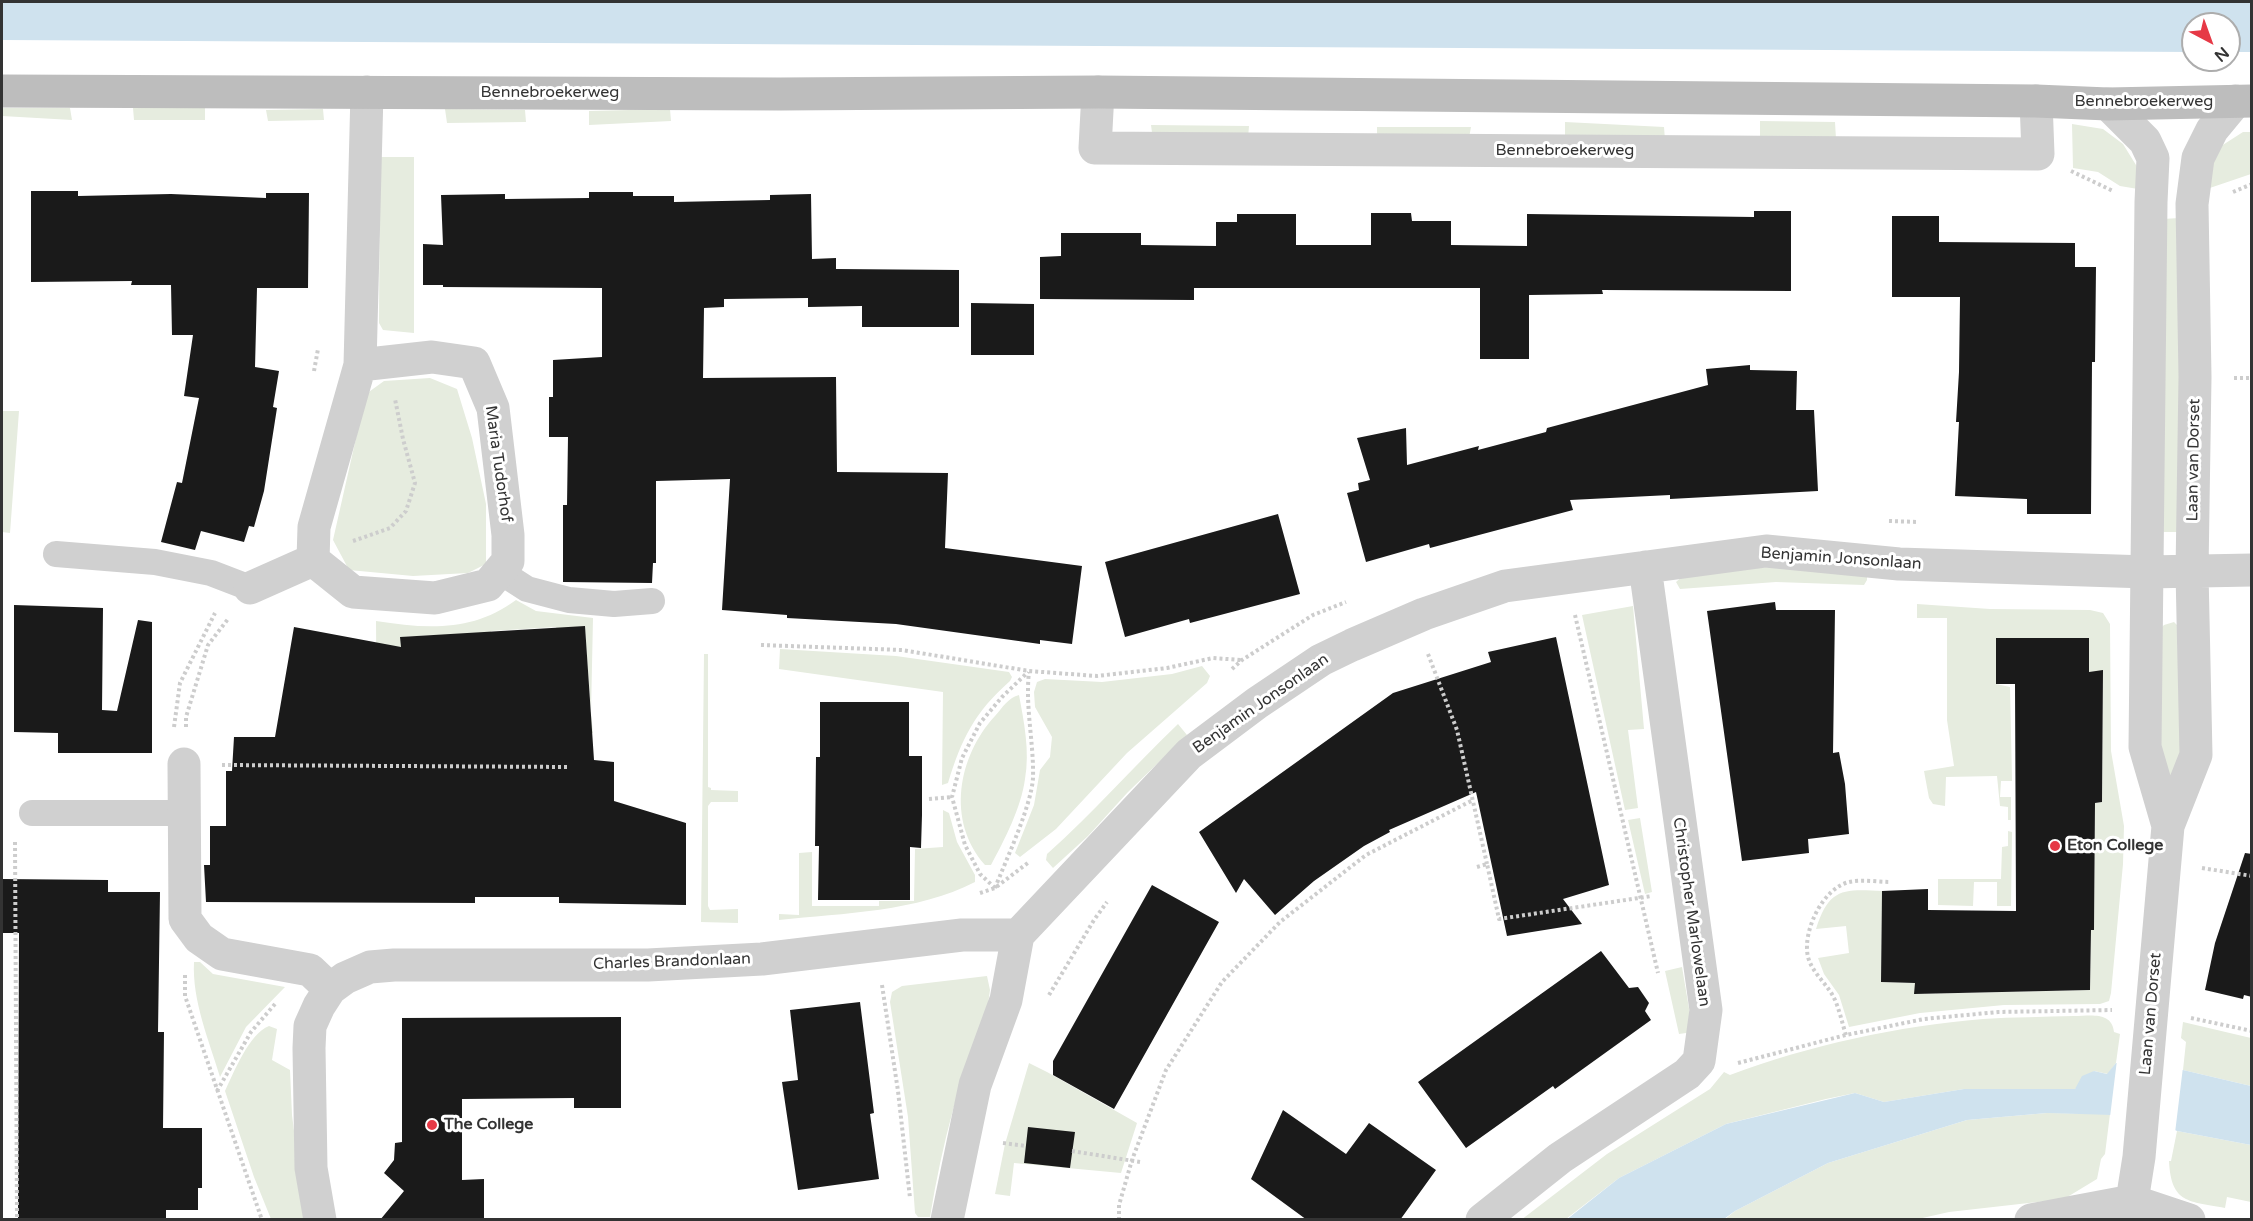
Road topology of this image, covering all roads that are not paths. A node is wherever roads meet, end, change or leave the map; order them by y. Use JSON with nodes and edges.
{"nodes":[{"id":1,"x":2,"y":91,"type":"edge"},
{"id":2,"x":367,"y":92,"type":"junction"},
{"id":3,"x":1098,"y":92,"type":"junction"},
{"id":4,"x":2036,"y":101,"type":"junction"},
{"id":5,"x":2244,"y":101,"type":"edge"},
{"id":6,"x":2108,"y":104,"type":"junction"},
{"id":7,"x":360,"y":365,"type":"junction"},
{"id":8,"x":56,"y":554,"type":"dead end"},
{"id":9,"x":313,"y":560,"type":"junction"},
{"id":10,"x":1645,"y":567,"type":"junction"},
{"id":11,"x":2252,"y":570,"type":"edge"},
{"id":12,"x":499,"y":571,"type":"junction"},
{"id":13,"x":2192,"y":572,"type":"junction"},
{"id":14,"x":2147,"y":573,"type":"junction"},
{"id":15,"x":250,"y":588,"type":"joint"},
{"id":16,"x":652,"y":602,"type":"dead end"},
{"id":17,"x":184,"y":764,"type":"road end"},
{"id":18,"x":32,"y":813,"type":"road end"},
{"id":19,"x":184,"y":813,"type":"junction"},
{"id":20,"x":2168,"y":826,"type":"junction"},
{"id":21,"x":1018,"y":935,"type":"junction"},
{"id":22,"x":320,"y":979,"type":"junction"},
{"id":23,"x":2133,"y":1210,"type":"edge"},
{"id":24,"x":320,"y":1220,"type":"edge"},
{"id":25,"x":947,"y":1220,"type":"edge"},
{"id":26,"x":1482,"y":1220,"type":"edge"},
{"id":27,"x":2031,"y":1220,"type":"edge"},
{"id":28,"x":2189,"y":1220,"type":"edge"}],
"edges":[{"from":1,"to":2,"type":"street","name":"Bennebroekerweg"},
{"from":2,"to":3,"type":"street","name":"Bennebroekerweg"},
{"from":2,"to":7,"type":"street"},
{"from":3,"to":4,"type":"street","name":"Bennebroekerweg"},
{"from":3,"to":4,"type":"street","name":"Bennebroekerweg"},
{"from":4,"to":6,"type":"street","name":"Bennebroekerweg"},
{"from":5,"to":6,"type":"street","name":"Bennebroekerweg"},
{"from":5,"to":13,"type":"street","name":"Laan van Dorset"},
{"from":6,"to":14,"type":"street","name":"Laan van Dorset"},
{"from":7,"to":9,"type":"street"},
{"from":7,"to":12,"type":"street","name":"Maria Tudorhof"},
{"from":8,"to":15,"type":"lane"},
{"from":9,"to":12,"type":"street"},
{"from":9,"to":15,"type":"street"},
{"from":10,"to":14,"type":"street","name":"Benjamin Jonsonlaan"},
{"from":10,"to":21,"type":"street","name":"Benjamin Jonsonlaan"},
{"from":10,"to":26,"type":"street","name":"Christopher Marlowelaan"},
{"from":11,"to":13,"type":"street","name":"Benjamin Jonsonlaan"},
{"from":12,"to":16,"type":"lane"},
{"from":13,"to":14,"type":"street","name":"Benjamin Jonsonlaan"},
{"from":13,"to":20,"type":"street","name":"Laan van Dorset"},
{"from":14,"to":20,"type":"street","name":"Laan van Dorset"},
{"from":17,"to":19,"type":"street"},
{"from":18,"to":19,"type":"lane"},
{"from":19,"to":22,"type":"street"},
{"from":20,"to":23,"type":"street","name":"Laan van Dorset"},
{"from":21,"to":22,"type":"street","name":"Charles Brandonlaan"},
{"from":21,"to":25,"type":"street"},
{"from":22,"to":24,"type":"street","name":"Charles Brandonlaan"},
{"from":23,"to":27,"type":"street"},
{"from":23,"to":28,"type":"street"}]}
